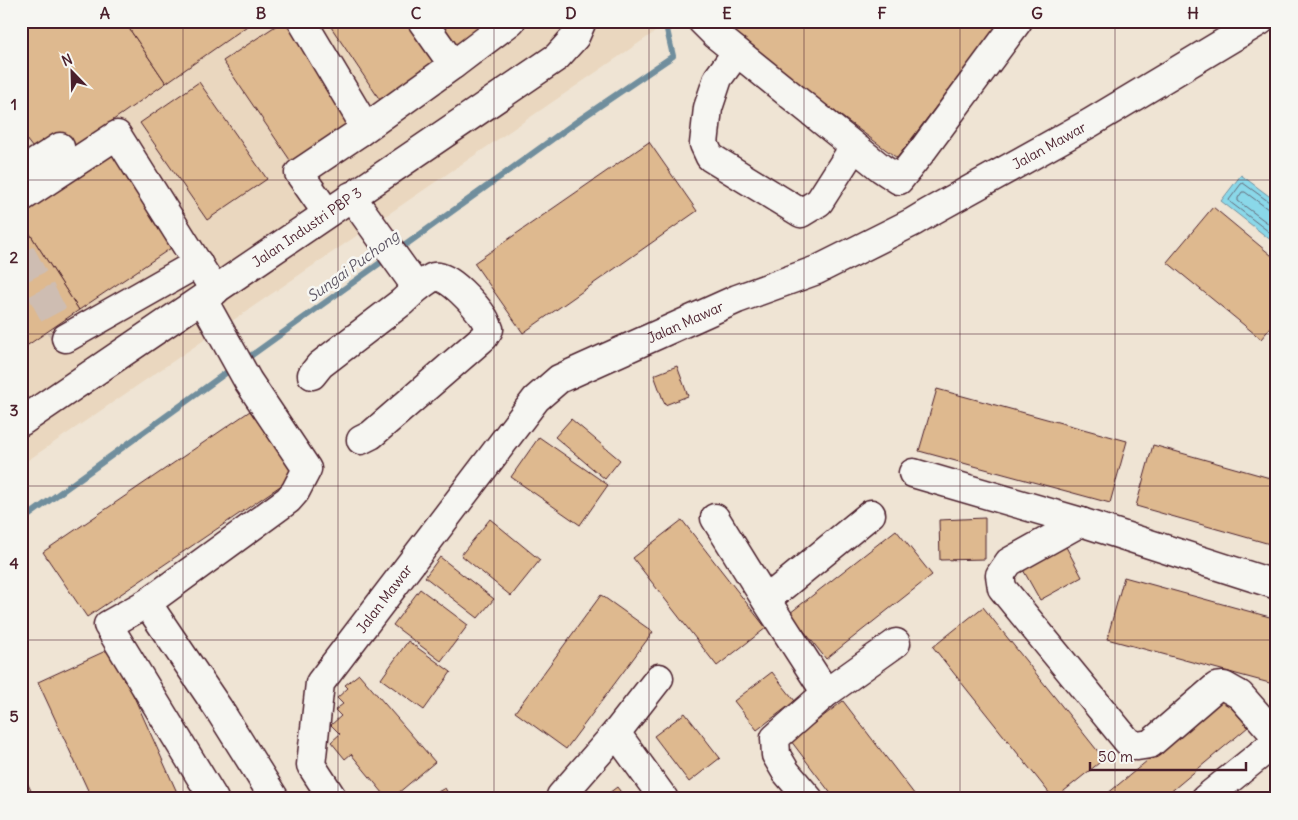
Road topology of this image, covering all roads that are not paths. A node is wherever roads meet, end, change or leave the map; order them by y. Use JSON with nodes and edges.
{"nodes":[{"id":1,"x":302,"y":21,"type":"edge"},
{"id":2,"x":422,"y":21,"type":"edge"},
{"id":3,"x":511,"y":21,"type":"edge"},
{"id":4,"x":582,"y":21,"type":"edge"},
{"id":5,"x":702,"y":21,"type":"edge"},
{"id":6,"x":1018,"y":21,"type":"edge"},
{"id":7,"x":1260,"y":21,"type":"edge"},
{"id":8,"x":737,"y":52,"type":"junction"},
{"id":9,"x":453,"y":65,"type":"junction"},
{"id":10,"x":360,"y":132,"type":"junction"},
{"id":11,"x":60,"y":147,"type":"dead end"},
{"id":12,"x":854,"y":147,"type":"junction"},
{"id":13,"x":21,"y":172,"type":"edge"},
{"id":14,"x":899,"y":180,"type":"junction"},
{"id":15,"x":352,"y":196,"type":"junction"},
{"id":16,"x":21,"y":198,"type":"edge"},
{"id":17,"x":327,"y":213,"type":"junction"},
{"id":18,"x":928,"y":213,"type":"junction"},
{"id":19,"x":198,"y":263,"type":"junction"},
{"id":20,"x":409,"y":278,"type":"junction"},
{"id":21,"x":209,"y":295,"type":"junction"},
{"id":22,"x":66,"y":338,"type":"dead end"},
{"id":23,"x":312,"y":375,"type":"dead end"},
{"id":24,"x":21,"y":422,"type":"edge"},
{"id":25,"x":361,"y":440,"type":"dead end"},
{"id":26,"x":913,"y":473,"type":"dead end"},
{"id":27,"x":871,"y":514,"type":"dead end"},
{"id":28,"x":715,"y":518,"type":"dead end"},
{"id":29,"x":1081,"y":522,"type":"junction"},
{"id":30,"x":1277,"y":585,"type":"edge"},
{"id":31,"x":766,"y":600,"type":"junction"},
{"id":32,"x":147,"y":603,"type":"junction"},
{"id":33,"x":896,"y":643,"type":"dead end"},
{"id":34,"x":659,"y":678,"type":"dead end"},
{"id":35,"x":826,"y":693,"type":"junction"},
{"id":36,"x":616,"y":733,"type":"junction"},
{"id":37,"x":1277,"y":737,"type":"edge"},
{"id":38,"x":1277,"y":741,"type":"edge"},
{"id":39,"x":561,"y":796,"type":"dead end"},
{"id":40,"x":214,"y":799,"type":"edge"},
{"id":41,"x":275,"y":799,"type":"edge"},
{"id":42,"x":333,"y":799,"type":"edge"},
{"id":43,"x":664,"y":799,"type":"edge"},
{"id":44,"x":809,"y":799,"type":"edge"},
{"id":45,"x":1205,"y":799,"type":"edge"}],
"edges":[{"from":1,"to":10,"type":"street"},
{"from":2,"to":9,"type":"street"},
{"from":3,"to":9,"type":"street"},
{"from":4,"to":15,"type":"street","name":"Jalan Industri PBP 3"},
{"from":5,"to":8,"type":"street"},
{"from":6,"to":14,"type":"street"},
{"from":7,"to":18,"type":"street","name":"Jalan Mawar"},
{"from":8,"to":12,"type":"street"},
{"from":8,"to":12,"type":"street"},
{"from":9,"to":10,"type":"street"},
{"from":10,"to":17,"type":"street"},
{"from":11,"to":13,"type":"street"},
{"from":12,"to":14,"type":"street"},
{"from":14,"to":18,"type":"street"},
{"from":15,"to":17,"type":"street","name":"Jalan Industri PBP 3"},
{"from":15,"to":20,"type":"street"},
{"from":16,"to":19,"type":"street"},
{"from":17,"to":21,"type":"street","name":"Jalan Industri PBP 3"},
{"from":18,"to":42,"type":"street","name":"Jalan Mawar"},
{"from":19,"to":21,"type":"street"},
{"from":19,"to":22,"type":"street"},
{"from":20,"to":23,"type":"street"},
{"from":20,"to":25,"type":"street"},
{"from":21,"to":24,"type":"street","name":"Jalan Industri PBP 3"},
{"from":21,"to":32,"type":"street"},
{"from":26,"to":29,"type":"street"},
{"from":27,"to":31,"type":"street"},
{"from":28,"to":31,"type":"street"},
{"from":29,"to":30,"type":"street"},
{"from":29,"to":37,"type":"street"},
{"from":31,"to":35,"type":"street"},
{"from":32,"to":40,"type":"street"},
{"from":32,"to":41,"type":"street"},
{"from":33,"to":35,"type":"street"},
{"from":34,"to":36,"type":"street"},
{"from":35,"to":44,"type":"street"},
{"from":36,"to":39,"type":"street"},
{"from":36,"to":43,"type":"street"},
{"from":38,"to":45,"type":"street"}]}
